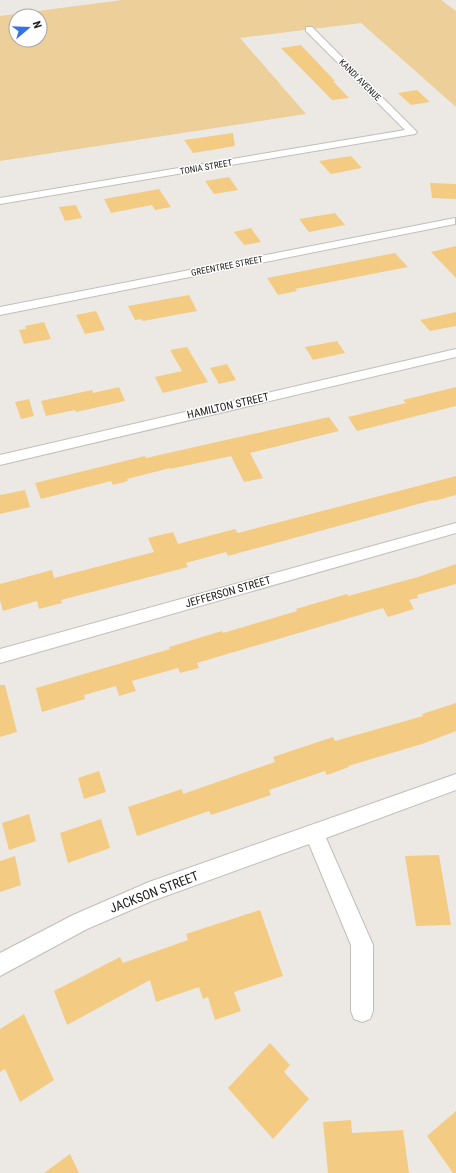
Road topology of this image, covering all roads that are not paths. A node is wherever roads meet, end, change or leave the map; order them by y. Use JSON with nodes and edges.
{"nodes":[{"id":1,"x":309,"y":29,"type":"dead end"},
{"id":2,"x":412,"y":132,"type":"joint"},
{"id":3,"x":0,"y":201,"type":"edge"},
{"id":4,"x":455,"y":221,"type":"dead end"},
{"id":5,"x":0,"y":311,"type":"edge"},
{"id":6,"x":456,"y":353,"type":"edge"},
{"id":7,"x":0,"y":460,"type":"edge"},
{"id":8,"x":456,"y":528,"type":"edge"},
{"id":9,"x":0,"y":656,"type":"edge"},
{"id":10,"x":456,"y":782,"type":"edge"},
{"id":11,"x":314,"y":832,"type":"junction"},
{"id":12,"x":0,"y":964,"type":"edge"},
{"id":13,"x":362,"y":1012,"type":"dead end"}],
"edges":[{"from":1,"to":2,"type":"street","name":"KANDI AVENUE"},
{"from":2,"to":3,"type":"street","name":"TONIA STREET"},
{"from":4,"to":5,"type":"street","name":"GREENTREE STREET"},
{"from":6,"to":7,"type":"street","name":"HAMILTON STREET"},
{"from":8,"to":9,"type":"street","name":"JEFFERSON STREET"},
{"from":10,"to":11,"type":"street","name":"JACKSON STREET"},
{"from":11,"to":12,"type":"street","name":"JACKSON STREET"},
{"from":11,"to":13,"type":"street"}]}
